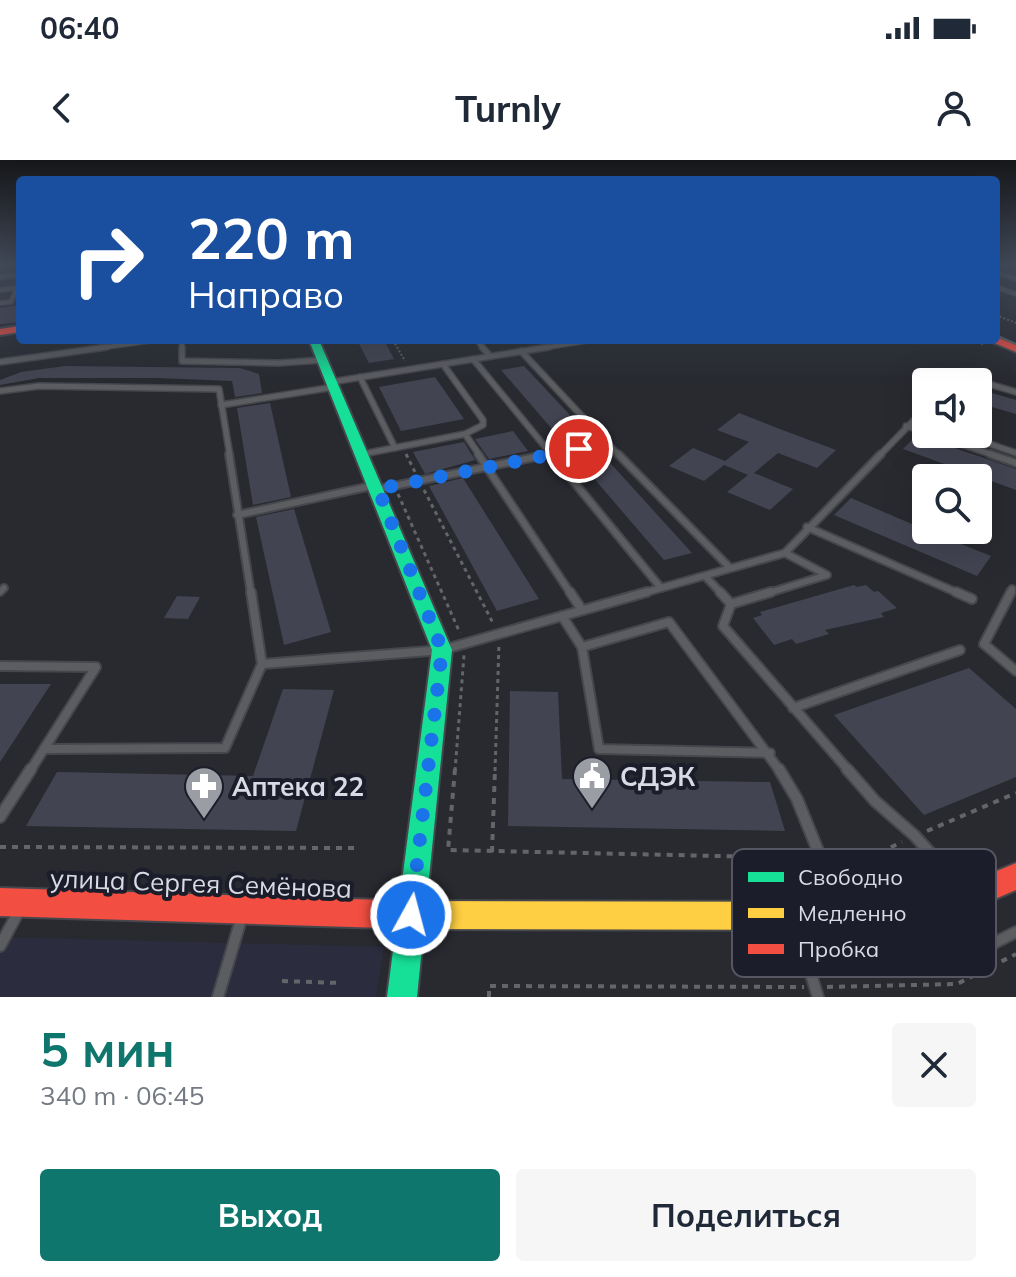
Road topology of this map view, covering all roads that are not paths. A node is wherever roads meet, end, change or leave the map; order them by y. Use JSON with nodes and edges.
{"nodes":[{"id":1,"x":128,"y":344,"type":"edge"},
{"id":2,"x":182,"y":344,"type":"edge"},
{"id":3,"x":316,"y":344,"type":"edge"},
{"id":4,"x":480,"y":344,"type":"edge"},
{"id":5,"x":532,"y":344,"type":"edge"},
{"id":6,"x":568,"y":344,"type":"edge"},
{"id":7,"x":537,"y":349,"type":"junction"},
{"id":8,"x":521,"y":351,"type":"junction"},
{"id":9,"x":490,"y":356,"type":"junction"},
{"id":10,"x":473,"y":359,"type":"junction"},
{"id":11,"x":322,"y":360,"type":"junction"},
{"id":12,"x":405,"y":361,"type":"road end"},
{"id":13,"x":0,"y":362,"type":"edge"},
{"id":14,"x":443,"y":364,"type":"junction"},
{"id":15,"x":410,"y":369,"type":"junction"},
{"id":16,"x":360,"y":377,"type":"junction"},
{"id":17,"x":332,"y":384,"type":"junction"},
{"id":18,"x":992,"y":385,"type":"edge"},
{"id":19,"x":0,"y":391,"type":"edge"},
{"id":20,"x":1016,"y":392,"type":"edge"},
{"id":21,"x":221,"y":405,"type":"junction"},
{"id":22,"x":912,"y":421,"type":"edge"},
{"id":23,"x":906,"y":426,"type":"junction"},
{"id":24,"x":912,"y":428,"type":"edge"},
{"id":25,"x":465,"y":434,"type":"junction"},
{"id":26,"x":607,"y":443,"type":"junction"},
{"id":27,"x":992,"y":445,"type":"edge"},
{"id":28,"x":395,"y":448,"type":"junction"},
{"id":29,"x":972,"y":448,"type":"edge"},
{"id":30,"x":1016,"y":453,"type":"edge"},
{"id":31,"x":363,"y":454,"type":"junction"},
{"id":32,"x":551,"y":454,"type":"junction"},
{"id":33,"x":1016,"y":463,"type":"edge"},
{"id":34,"x":487,"y":467,"type":"junction"},
{"id":35,"x":378,"y":487,"type":"junction"},
{"id":36,"x":237,"y":515,"type":"junction"},
{"id":37,"x":807,"y":527,"type":"junction"},
{"id":38,"x":785,"y":553,"type":"junction"},
{"id":39,"x":730,"y":568,"type":"junction"},
{"id":40,"x":705,"y":576,"type":"junction"},
{"id":41,"x":661,"y":588,"type":"junction"},
{"id":42,"x":1012,"y":589,"type":"dead end"},
{"id":43,"x":972,"y":599,"type":"dead end"},
{"id":44,"x":731,"y":604,"type":"junction"},
{"id":45,"x":582,"y":610,"type":"junction"},
{"id":46,"x":562,"y":616,"type":"junction"},
{"id":47,"x":582,"y":647,"type":"junction"},
{"id":48,"x":442,"y":650,"type":"junction"},
{"id":49,"x":960,"y":650,"type":"dead end"},
{"id":50,"x":262,"y":664,"type":"junction"},
{"id":51,"x":0,"y":666,"type":"edge"},
{"id":52,"x":1016,"y":671,"type":"edge"},
{"id":53,"x":793,"y":708,"type":"junction"},
{"id":54,"x":44,"y":749,"type":"junction"},
{"id":55,"x":770,"y":753,"type":"junction"},
{"id":56,"x":0,"y":817,"type":"edge"},
{"id":57,"x":817,"y":849,"type":"edge"},
{"id":58,"x":927,"y":849,"type":"edge"},
{"id":59,"x":1016,"y":876,"type":"edge"},
{"id":60,"x":996,"y":885,"type":"edge"},
{"id":61,"x":0,"y":902,"type":"edge"},
{"id":62,"x":24,"y":903,"type":"junction"},
{"id":63,"x":244,"y":911,"type":"junction"},
{"id":64,"x":411,"y":915,"type":"junction"},
{"id":65,"x":732,"y":917,"type":"edge"},
{"id":66,"x":1016,"y":932,"type":"edge"},
{"id":67,"x":996,"y":942,"type":"edge"},
{"id":68,"x":0,"y":946,"type":"edge"},
{"id":69,"x":218,"y":997,"type":"edge"},
{"id":70,"x":402,"y":997,"type":"edge"}],
"edges":[{"from":1,"to":13,"type":"lane"},
{"from":2,"to":11,"type":"lane"},
{"from":3,"to":11,"type":"street"},
{"from":4,"to":9,"type":"lane"},
{"from":5,"to":7,"type":"lane"},
{"from":6,"to":7,"type":"lane"},
{"from":7,"to":8,"type":"lane"},
{"from":8,"to":9,"type":"lane"},
{"from":8,"to":26,"type":"lane"},
{"from":9,"to":10,"type":"lane"},
{"from":10,"to":14,"type":"lane"},
{"from":10,"to":32,"type":"lane"},
{"from":11,"to":17,"type":"street"},
{"from":12,"to":15,"type":"lane"},
{"from":14,"to":15,"type":"lane"},
{"from":14,"to":25,"type":"lane"},
{"from":15,"to":16,"type":"lane"},
{"from":16,"to":17,"type":"lane"},
{"from":16,"to":28,"type":"lane"},
{"from":17,"to":21,"type":"lane"},
{"from":17,"to":31,"type":"street"},
{"from":18,"to":20,"type":"lane"},
{"from":19,"to":21,"type":"lane"},
{"from":21,"to":36,"type":"lane"},
{"from":22,"to":23,"type":"lane"},
{"from":23,"to":24,"type":"lane"},
{"from":23,"to":37,"type":"lane"},
{"from":25,"to":28,"type":"lane"},
{"from":25,"to":34,"type":"lane"},
{"from":26,"to":32,"type":"lane"},
{"from":26,"to":39,"type":"lane"},
{"from":27,"to":30,"type":"lane"},
{"from":28,"to":31,"type":"lane"},
{"from":29,"to":33,"type":"lane"},
{"from":31,"to":35,"type":"street"},
{"from":32,"to":34,"type":"lane"},
{"from":32,"to":41,"type":"lane"},
{"from":34,"to":35,"type":"lane"},
{"from":34,"to":45,"type":"lane"},
{"from":35,"to":36,"type":"lane"},
{"from":35,"to":48,"type":"street"},
{"from":36,"to":50,"type":"lane"},
{"from":37,"to":38,"type":"lane"},
{"from":37,"to":43,"type":"lane"},
{"from":38,"to":39,"type":"lane"},
{"from":38,"to":44,"type":"lane"},
{"from":39,"to":40,"type":"lane"},
{"from":40,"to":41,"type":"lane"},
{"from":40,"to":44,"type":"lane"},
{"from":41,"to":45,"type":"lane"},
{"from":42,"to":52,"type":"lane"},
{"from":44,"to":53,"type":"lane"},
{"from":45,"to":46,"type":"lane"},
{"from":46,"to":47,"type":"lane"},
{"from":46,"to":48,"type":"lane"},
{"from":47,"to":55,"type":"lane"},
{"from":47,"to":55,"type":"lane"},
{"from":48,"to":50,"type":"lane"},
{"from":48,"to":64,"type":"street"},
{"from":49,"to":53,"type":"lane"},
{"from":50,"to":54,"type":"lane"},
{"from":51,"to":54,"type":"lane"},
{"from":53,"to":58,"type":"lane"},
{"from":54,"to":56,"type":"lane"},
{"from":55,"to":57,"type":"lane"},
{"from":59,"to":60,"type":"street","name":"улица Сергея Семёнова"},
{"from":61,"to":62,"type":"street","name":"улица Сергея Семёнова"},
{"from":62,"to":63,"type":"street","name":"улица Сергея Семёнова"},
{"from":62,"to":68,"type":"lane"},
{"from":63,"to":64,"type":"street","name":"улица Сергея Семёнова"},
{"from":63,"to":69,"type":"lane"},
{"from":64,"to":65,"type":"street","name":"улица Сергея Семёнова"},
{"from":64,"to":70,"type":"street"},
{"from":66,"to":67,"type":"lane"}]}
